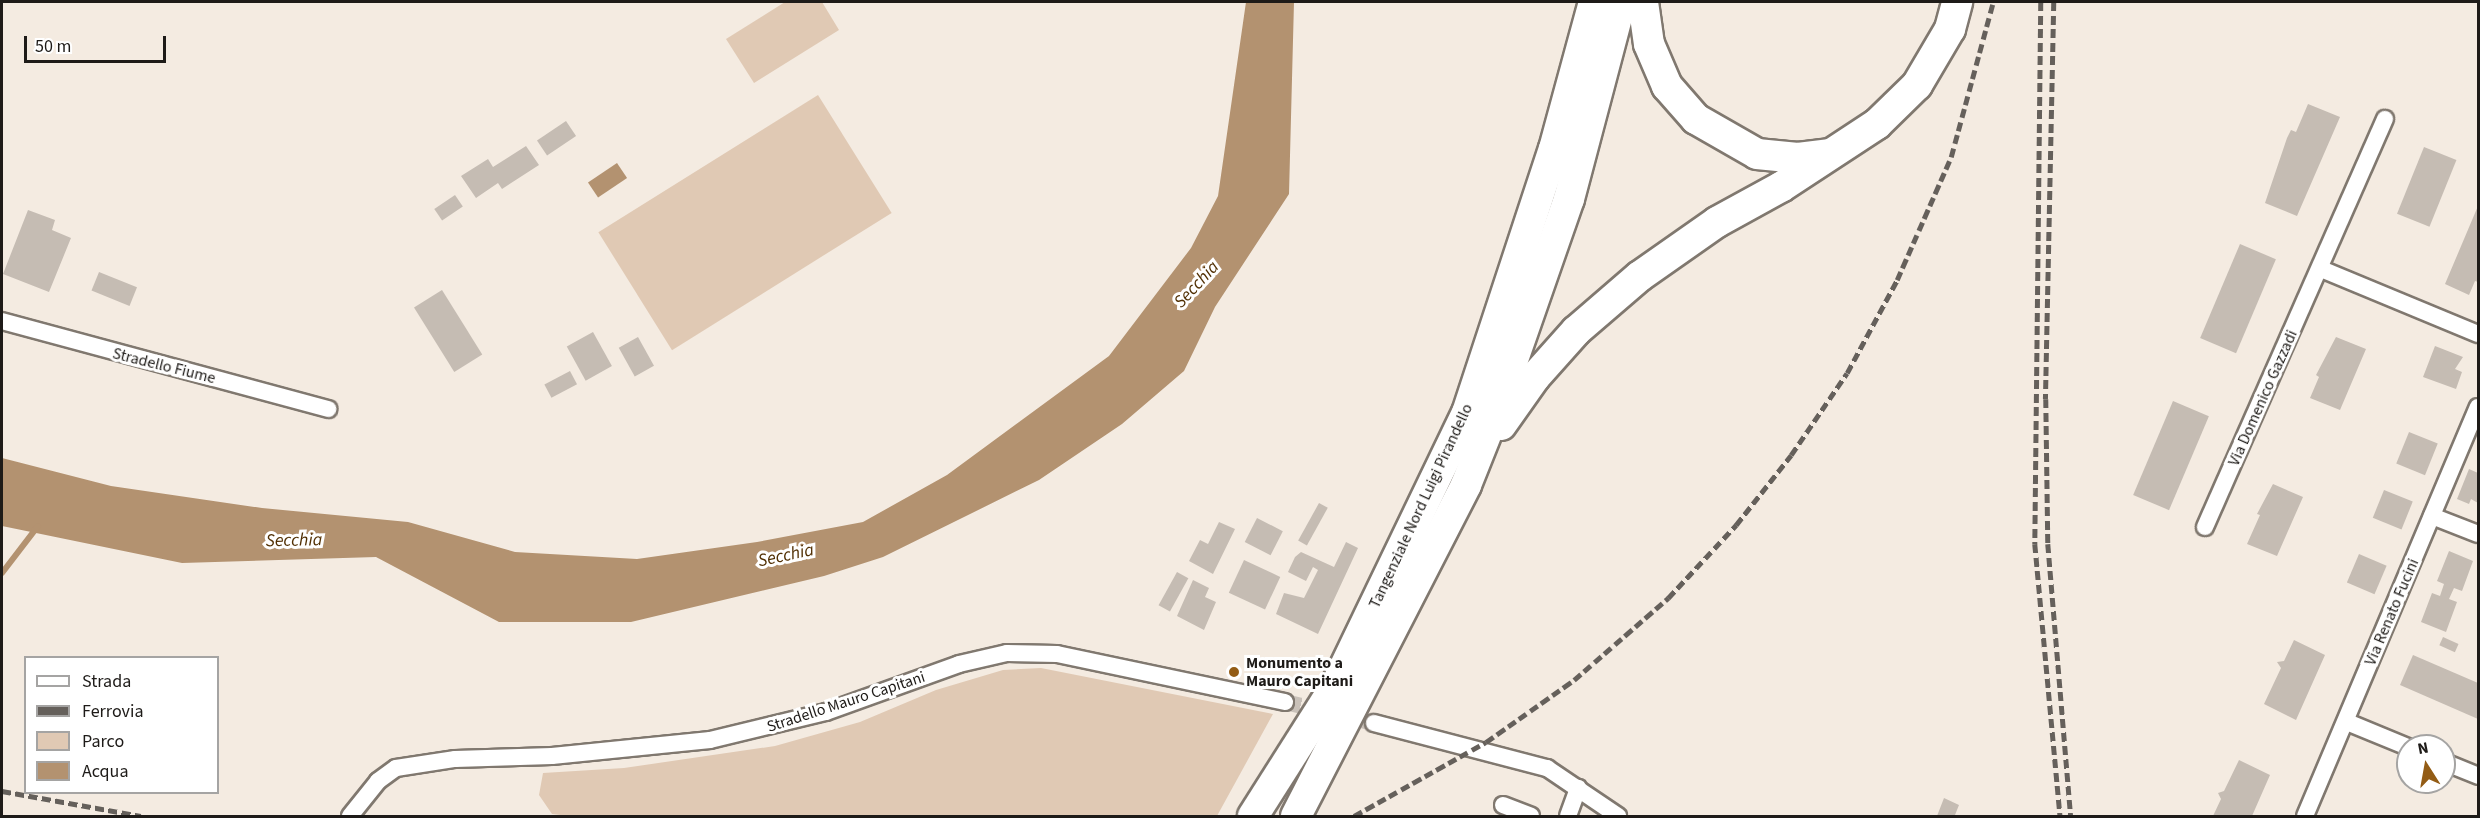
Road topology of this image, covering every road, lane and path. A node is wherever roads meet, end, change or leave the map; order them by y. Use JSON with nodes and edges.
{"nodes":[{"id":1,"x":1594,"y":2,"type":"edge"},
{"id":2,"x":1621,"y":2,"type":"edge"},
{"id":3,"x":1643,"y":2,"type":"edge"},
{"id":4,"x":1957,"y":2,"type":"edge"},
{"id":5,"x":2385,"y":119,"type":"dead end"},
{"id":6,"x":1835,"y":153,"type":"junction"},
{"id":7,"x":2321,"y":269,"type":"junction"},
{"id":8,"x":2,"y":321,"type":"edge"},
{"id":9,"x":2478,"y":334,"type":"edge"},
{"id":10,"x":2478,"y":407,"type":"edge"},
{"id":11,"x":328,"y":409,"type":"dead end"},
{"id":12,"x":1466,"y":485,"type":"junction"},
{"id":13,"x":2432,"y":516,"type":"junction"},
{"id":14,"x":2205,"y":527,"type":"dead end"},
{"id":15,"x":2478,"y":534,"type":"edge"},
{"id":16,"x":1285,"y":702,"type":"tunnel mouth"},
{"id":17,"x":2347,"y":722,"type":"junction"},
{"id":18,"x":1374,"y":723,"type":"tunnel mouth"},
{"id":19,"x":2396,"y":742,"type":"edge"},
{"id":20,"x":2456,"y":767,"type":"edge"},
{"id":21,"x":2478,"y":776,"type":"edge"},
{"id":22,"x":1578,"y":788,"type":"junction"},
{"id":23,"x":1503,"y":805,"type":"dead end"},
{"id":24,"x":350,"y":816,"type":"edge"},
{"id":25,"x":1253,"y":816,"type":"edge"},
{"id":26,"x":1296,"y":816,"type":"edge"},
{"id":27,"x":1531,"y":816,"type":"edge"},
{"id":28,"x":1568,"y":816,"type":"edge"},
{"id":29,"x":1618,"y":816,"type":"edge"},
{"id":30,"x":2305,"y":816,"type":"edge"}],
"edges":[{"from":1,"to":25,"type":"highway","name":"Tangenziale Nord Luigi Pirandello"},
{"from":2,"to":12,"type":"highway","name":"Tangenziale Nord Luigi Pirandello"},
{"from":3,"to":6,"type":"highway"},
{"from":4,"to":6,"type":"highway"},
{"from":5,"to":7,"type":"street","name":"Via Domenico Gazzadi"},
{"from":6,"to":12,"type":"highway"},
{"from":7,"to":9,"type":"street"},
{"from":7,"to":14,"type":"street","name":"Via Domenico Gazzadi"},
{"from":8,"to":11,"type":"street","name":"Stradello Fiume"},
{"from":10,"to":13,"type":"street","name":"Via Renato Fucini"},
{"from":12,"to":26,"type":"highway","name":"Tangenziale Nord Luigi Pirandello"},
{"from":13,"to":15,"type":"street"},
{"from":13,"to":17,"type":"street","name":"Via Renato Fucini"},
{"from":16,"to":24,"type":"street","name":"Stradello Mauro Capitani"},
{"from":17,"to":19,"type":"street"},
{"from":17,"to":30,"type":"street","name":"Via Renato Fucini"},
{"from":18,"to":22,"type":"street"},
{"from":20,"to":21,"type":"street"},
{"from":22,"to":28,"type":"street"},
{"from":22,"to":29,"type":"street"},
{"from":23,"to":27,"type":"street"}]}
